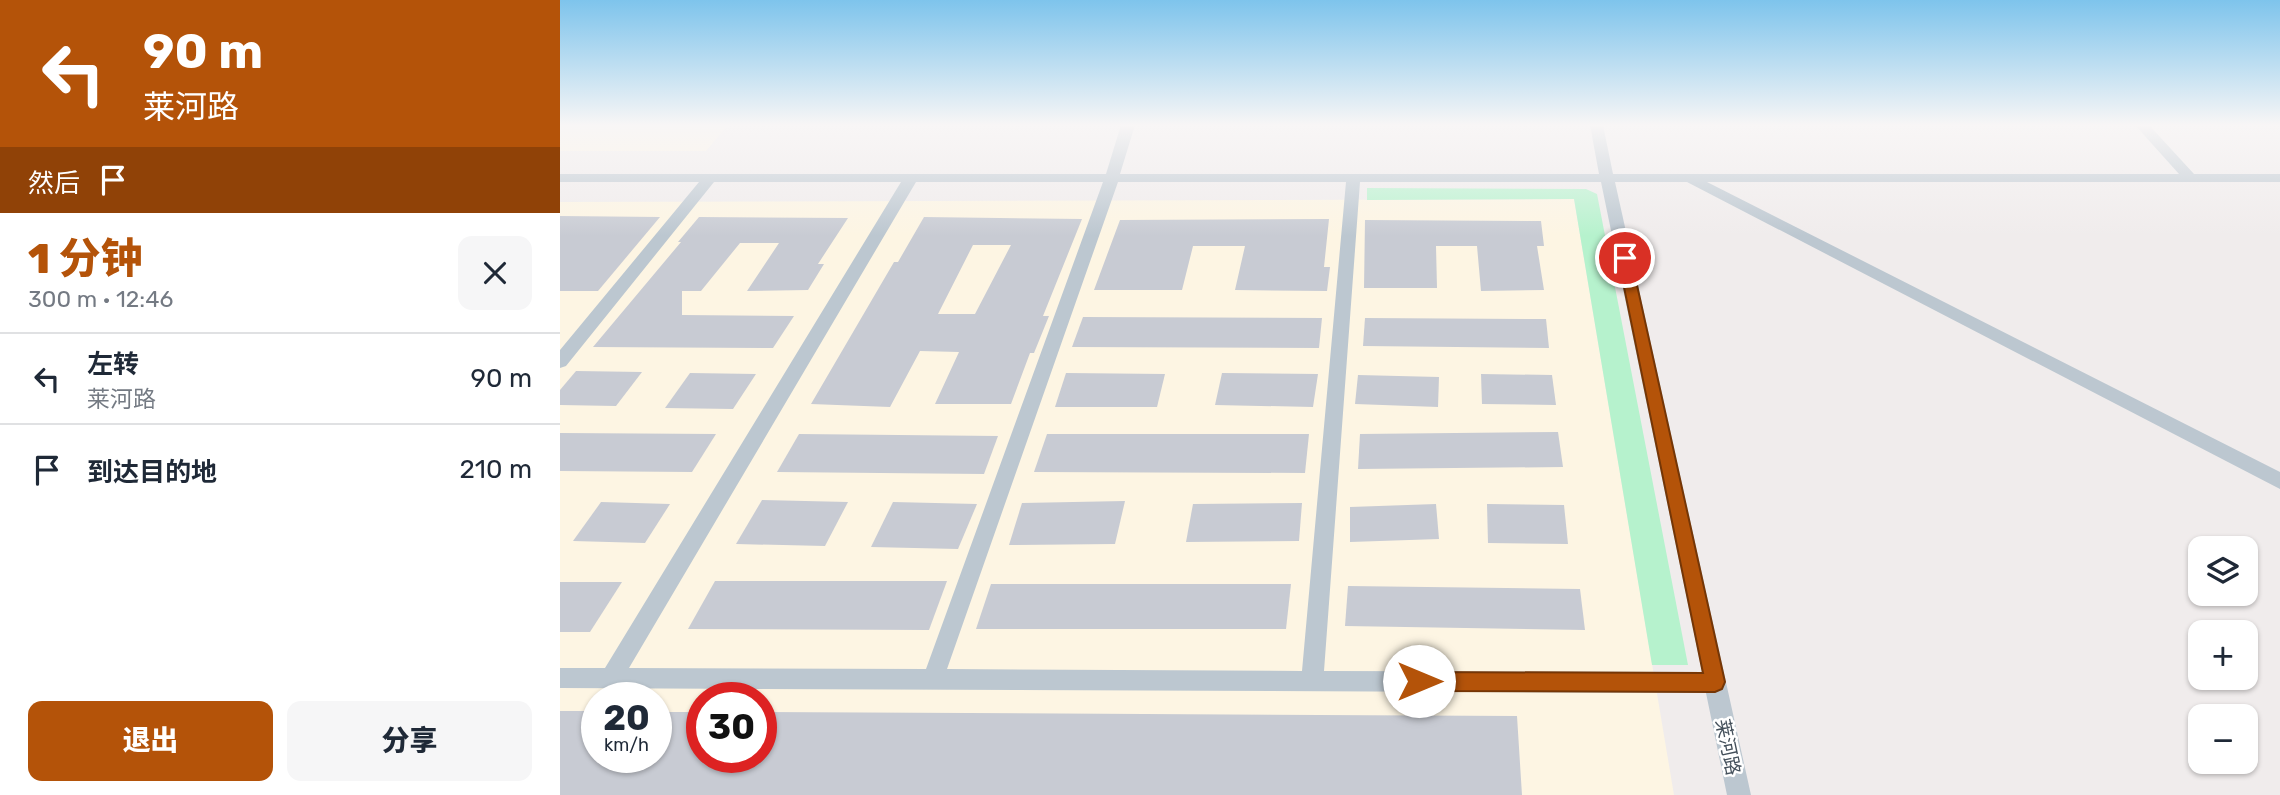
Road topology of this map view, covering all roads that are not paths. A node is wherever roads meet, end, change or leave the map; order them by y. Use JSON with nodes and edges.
{"nodes":[{"id":1,"x":1117,"y":162,"type":"edge"},
{"id":2,"x":1604,"y":162,"type":"edge"},
{"id":3,"x":2176,"y":162,"type":"edge"},
{"id":4,"x":560,"y":178,"type":"edge"},
{"id":5,"x":710,"y":178,"type":"junction"},
{"id":6,"x":911,"y":178,"type":"junction"},
{"id":7,"x":1112,"y":178,"type":"junction"},
{"id":8,"x":1353,"y":178,"type":"junction"},
{"id":9,"x":1608,"y":178,"type":"junction"},
{"id":10,"x":1689,"y":178,"type":"junction"},
{"id":11,"x":2190,"y":178,"type":"junction"},
{"id":12,"x":2280,"y":178,"type":"edge"},
{"id":13,"x":560,"y":362,"type":"edge"},
{"id":14,"x":2280,"y":481,"type":"edge"},
{"id":15,"x":560,"y":678,"type":"edge"},
{"id":16,"x":611,"y":678,"type":"junction"},
{"id":17,"x":933,"y":680,"type":"junction"},
{"id":18,"x":1312,"y":681,"type":"junction"},
{"id":19,"x":1715,"y":682,"type":"junction"},
{"id":20,"x":1738,"y":795,"type":"edge"}],
"edges":[{"from":1,"to":7,"type":"street"},
{"from":2,"to":9,"type":"street","name":"莱河路"},
{"from":3,"to":11,"type":"street"},
{"from":4,"to":5,"type":"street"},
{"from":5,"to":6,"type":"street"},
{"from":5,"to":13,"type":"street"},
{"from":6,"to":7,"type":"street"},
{"from":6,"to":16,"type":"street"},
{"from":7,"to":8,"type":"street"},
{"from":7,"to":17,"type":"street"},
{"from":8,"to":9,"type":"street"},
{"from":8,"to":18,"type":"street"},
{"from":9,"to":10,"type":"street"},
{"from":9,"to":19,"type":"street","name":"莱河路"},
{"from":10,"to":11,"type":"street"},
{"from":10,"to":14,"type":"street"},
{"from":11,"to":12,"type":"street"},
{"from":15,"to":16,"type":"street"},
{"from":16,"to":17,"type":"street"},
{"from":17,"to":18,"type":"street"},
{"from":18,"to":19,"type":"street"},
{"from":19,"to":20,"type":"street","name":"莱河路"}]}
